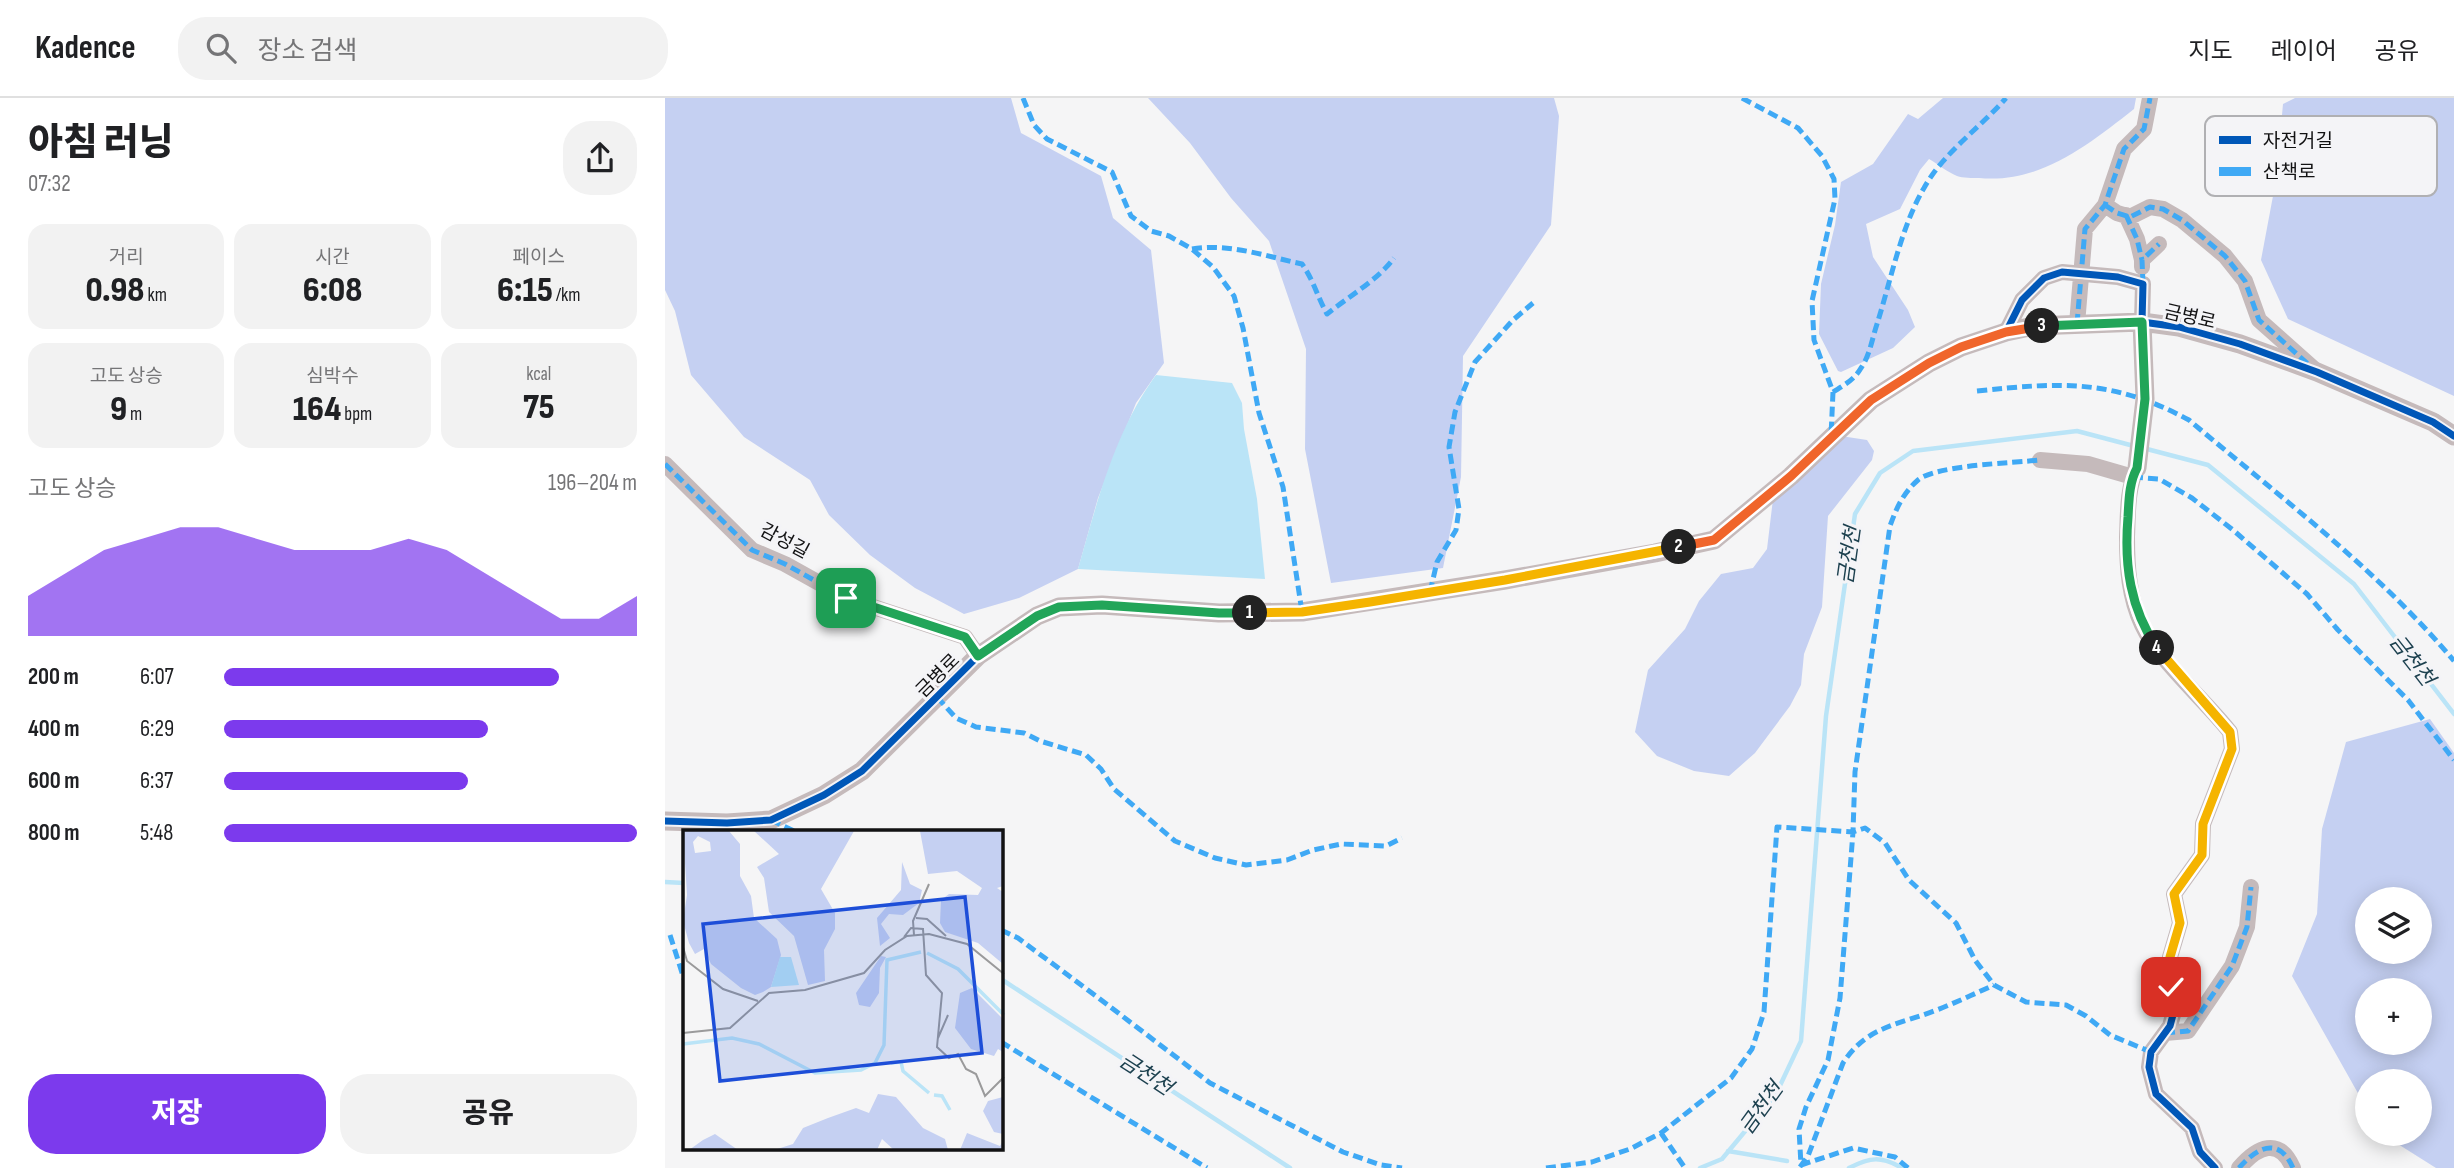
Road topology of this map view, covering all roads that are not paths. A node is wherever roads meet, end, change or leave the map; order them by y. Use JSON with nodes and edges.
{"nodes":[{"id":1,"x":2150,"y":98,"type":"edge"},
{"id":2,"x":2105,"y":205,"type":"junction"},
{"id":3,"x":2126,"y":215,"type":"junction"},
{"id":4,"x":2159,"y":244,"type":"dead end"},
{"id":5,"x":2142,"y":260,"type":"junction"},
{"id":6,"x":2081,"y":274,"type":"junction"},
{"id":7,"x":2143,"y":284,"type":"junction"},
{"id":8,"x":2142,"y":322,"type":"junction"},
{"id":9,"x":2077,"y":324,"type":"junction"},
{"id":10,"x":2006,"y":332,"type":"junction"},
{"id":11,"x":2317,"y":372,"type":"junction"},
{"id":12,"x":2454,"y":436,"type":"edge"},
{"id":13,"x":2040,"y":460,"type":"dead end"},
{"id":14,"x":665,"y":464,"type":"edge"},
{"id":15,"x":2135,"y":473,"type":"junction"},
{"id":16,"x":978,"y":656,"type":"junction"},
{"id":17,"x":665,"y":821,"type":"edge"},
{"id":18,"x":2251,"y":887,"type":"dead end"},
{"id":19,"x":2165,"y":1033,"type":"junction"},
{"id":20,"x":2215,"y":1168,"type":"edge"},
{"id":21,"x":2239,"y":1168,"type":"edge"},
{"id":22,"x":2293,"y":1168,"type":"edge"}],
"edges":[{"from":1,"to":2,"type":"street"},
{"from":2,"to":3,"type":"street"},
{"from":2,"to":6,"type":"street"},
{"from":3,"to":5,"type":"street"},
{"from":3,"to":11,"type":"street"},
{"from":4,"to":5,"type":"street"},
{"from":5,"to":7,"type":"street"},
{"from":6,"to":7,"type":"street"},
{"from":6,"to":9,"type":"street"},
{"from":6,"to":10,"type":"street"},
{"from":7,"to":8,"type":"street"},
{"from":8,"to":9,"type":"street","name":"금병로"},
{"from":8,"to":11,"type":"street","name":"금병로"},
{"from":8,"to":15,"type":"street"},
{"from":9,"to":10,"type":"street","name":"금병로"},
{"from":10,"to":16,"type":"street","name":"금병로"},
{"from":11,"to":12,"type":"street","name":"금병로"},
{"from":13,"to":15,"type":"street"},
{"from":14,"to":16,"type":"street","name":"감성길"},
{"from":15,"to":19,"type":"street"},
{"from":16,"to":17,"type":"street","name":"금병로"},
{"from":18,"to":19,"type":"street"},
{"from":19,"to":20,"type":"street"},
{"from":21,"to":22,"type":"street"}]}
